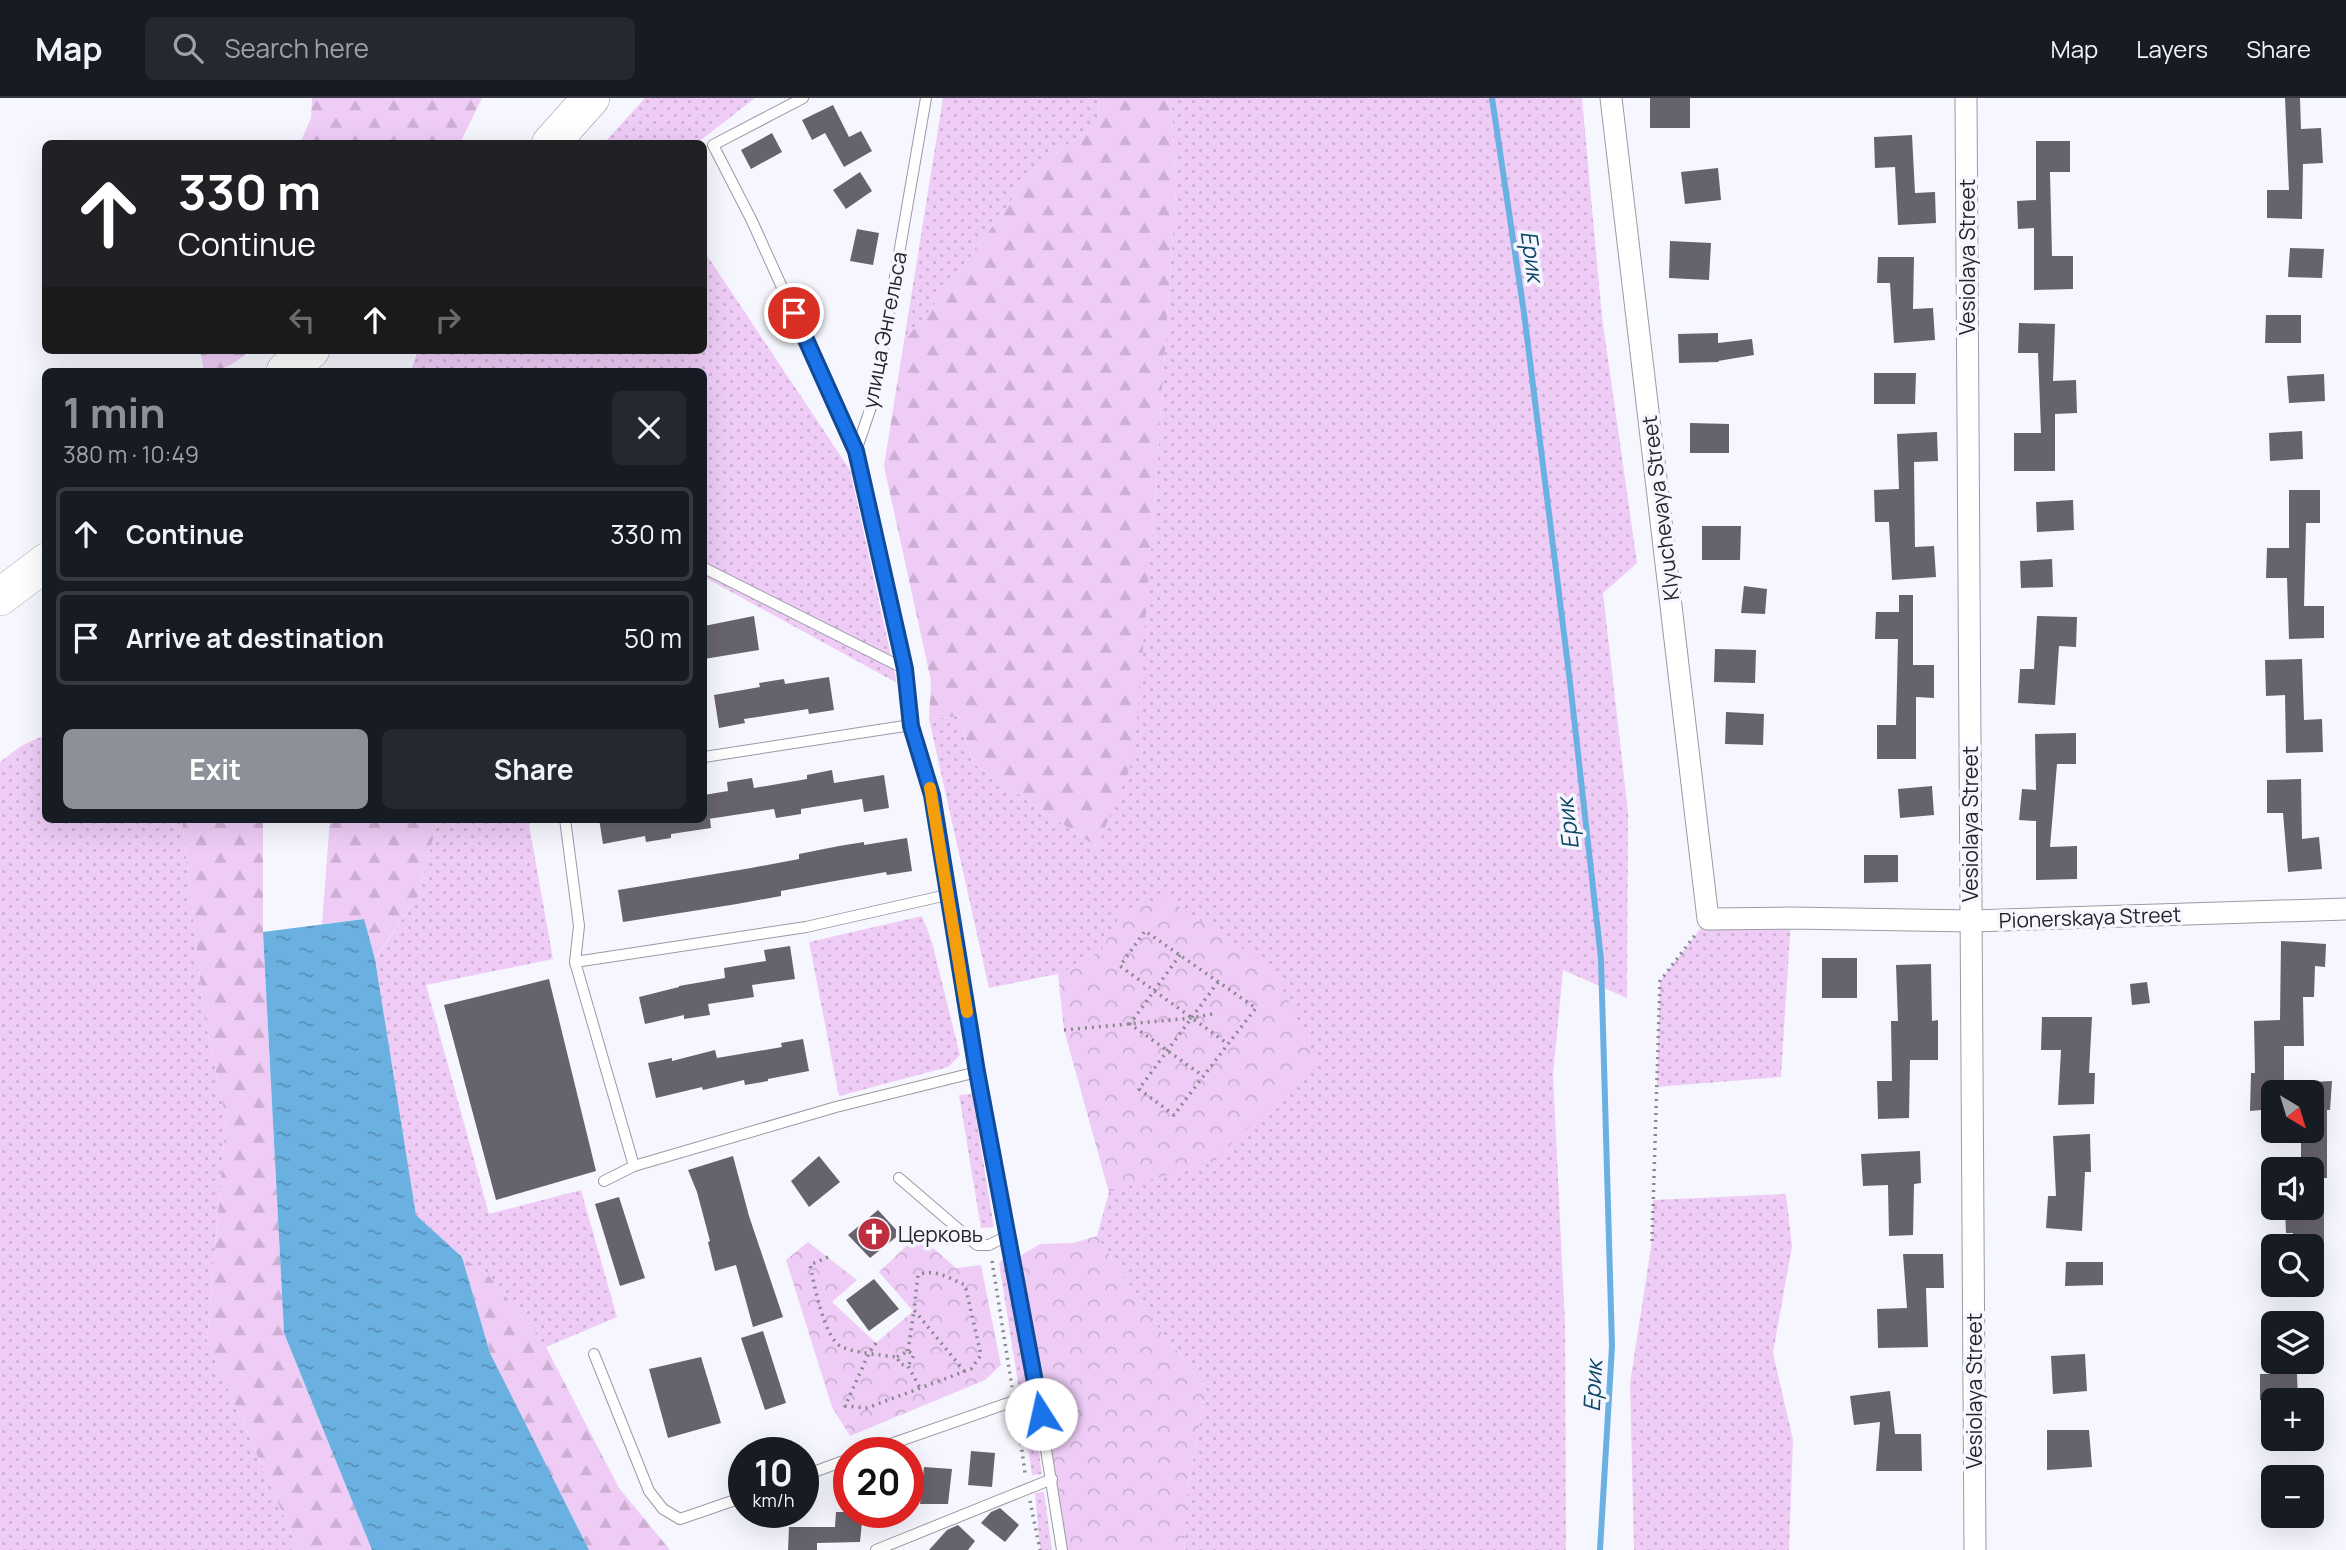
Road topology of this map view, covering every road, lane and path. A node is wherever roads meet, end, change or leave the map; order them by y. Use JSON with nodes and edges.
{"nodes":[{"id":1,"x":591,"y":98,"type":"edge"},
{"id":2,"x":803,"y":98,"type":"edge"},
{"id":3,"x":926,"y":98,"type":"edge"},
{"id":4,"x":1611,"y":98,"type":"edge"},
{"id":5,"x":1966,"y":98,"type":"edge"},
{"id":6,"x":554,"y":140,"type":"edge"},
{"id":7,"x":307,"y":354,"type":"edge"},
{"id":8,"x":289,"y":368,"type":"edge"},
{"id":9,"x":856,"y":451,"type":"junction"},
{"id":10,"x":42,"y":565,"type":"edge"},
{"id":11,"x":707,"y":570,"type":"edge"},
{"id":12,"x":0,"y":597,"type":"edge"},
{"id":13,"x":905,"y":669,"type":"junction"},
{"id":14,"x":911,"y":726,"type":"junction"},
{"id":15,"x":707,"y":757,"type":"edge"},
{"id":16,"x":566,"y":823,"type":"edge"},
{"id":17,"x":947,"y":895,"type":"junction"},
{"id":18,"x":2346,"y":909,"type":"edge"},
{"id":19,"x":1708,"y":919,"type":"junction"},
{"id":20,"x":1970,"y":921,"type":"junction"},
{"id":21,"x":1180,"y":955,"type":"dead end"},
{"id":22,"x":575,"y":961,"type":"junction"},
{"id":23,"x":1218,"y":982,"type":"junction"},
{"id":24,"x":1217,"y":1013,"type":"dead end"},
{"id":25,"x":1192,"y":1018,"type":"junction"},
{"id":26,"x":1130,"y":1024,"type":"junction"},
{"id":27,"x":1064,"y":1030,"type":"dead end"},
{"id":28,"x":1228,"y":1044,"type":"junction"},
{"id":29,"x":977,"y":1072,"type":"junction"},
{"id":30,"x":1203,"y":1076,"type":"junction"},
{"id":31,"x":634,"y":1166,"type":"junction"},
{"id":32,"x":899,"y":1178,"type":"dead end"},
{"id":33,"x":604,"y":1181,"type":"dead end"},
{"id":34,"x":1009,"y":1235,"type":"junction"},
{"id":35,"x":1652,"y":1241,"type":"dead end"},
{"id":36,"x":828,"y":1257,"type":"dead end"},
{"id":37,"x":914,"y":1310,"type":"junction"},
{"id":38,"x":876,"y":1343,"type":"dead end"},
{"id":39,"x":908,"y":1351,"type":"junction"},
{"id":40,"x":869,"y":1353,"type":"junction"},
{"id":41,"x":594,"y":1354,"type":"dead end"},
{"id":42,"x":897,"y":1357,"type":"junction"},
{"id":43,"x":908,"y":1366,"type":"junction"},
{"id":44,"x":965,"y":1372,"type":"junction"},
{"id":45,"x":920,"y":1388,"type":"junction"},
{"id":46,"x":1037,"y":1393,"type":"junction"},
{"id":47,"x":912,"y":1437,"type":"edge"},
{"id":48,"x":1052,"y":1479,"type":"junction"},
{"id":49,"x":728,"y":1502,"type":"edge"},
{"id":50,"x":876,"y":1550,"type":"edge"},
{"id":51,"x":1062,"y":1550,"type":"edge"},
{"id":52,"x":1975,"y":1550,"type":"edge"}],
"edges":[{"from":1,"to":6,"type":"highway"},
{"from":2,"to":9,"type":"lane"},
{"from":3,"to":9,"type":"lane","name":"улица Энгельса"},
{"from":4,"to":19,"type":"street","name":"Klyuchevaya Street"},
{"from":5,"to":20,"type":"street","name":"Vesiolaya Street"},
{"from":7,"to":8,"type":"highway"},
{"from":9,"to":13,"type":"lane"},
{"from":10,"to":12,"type":"highway"},
{"from":11,"to":13,"type":"lane"},
{"from":13,"to":14,"type":"lane"},
{"from":14,"to":15,"type":"lane"},
{"from":14,"to":17,"type":"lane"},
{"from":16,"to":22,"type":"lane"},
{"from":17,"to":22,"type":"lane"},
{"from":17,"to":29,"type":"lane"},
{"from":18,"to":20,"type":"street","name":"Pionerskaya Street"},
{"from":19,"to":20,"type":"street","name":"Pionerskaya Street"},
{"from":19,"to":35,"type":"path"},
{"from":20,"to":52,"type":"street","name":"Vesiolaya Street"},
{"from":21,"to":26,"type":"path"},
{"from":22,"to":31,"type":"lane"},
{"from":23,"to":25,"type":"path"},
{"from":23,"to":25,"type":"path"},
{"from":23,"to":28,"type":"path"},
{"from":24,"to":25,"type":"path"},
{"from":25,"to":26,"type":"path"},
{"from":25,"to":28,"type":"path"},
{"from":25,"to":30,"type":"path"},
{"from":26,"to":27,"type":"path"},
{"from":26,"to":30,"type":"path"},
{"from":28,"to":30,"type":"path"},
{"from":29,"to":31,"type":"lane"},
{"from":29,"to":34,"type":"lane"},
{"from":31,"to":33,"type":"lane"},
{"from":32,"to":34,"type":"lane"},
{"from":34,"to":46,"type":"lane"},
{"from":36,"to":40,"type":"path"},
{"from":37,"to":39,"type":"path"},
{"from":37,"to":44,"type":"path"},
{"from":37,"to":44,"type":"path"},
{"from":38,"to":40,"type":"path"},
{"from":39,"to":42,"type":"path"},
{"from":39,"to":43,"type":"path"},
{"from":40,"to":42,"type":"path"},
{"from":40,"to":45,"type":"path"},
{"from":41,"to":49,"type":"lane"},
{"from":42,"to":43,"type":"path"},
{"from":43,"to":45,"type":"path"},
{"from":44,"to":45,"type":"path"},
{"from":46,"to":47,"type":"lane"},
{"from":46,"to":48,"type":"lane"},
{"from":48,"to":50,"type":"lane"},
{"from":48,"to":51,"type":"lane"}]}
